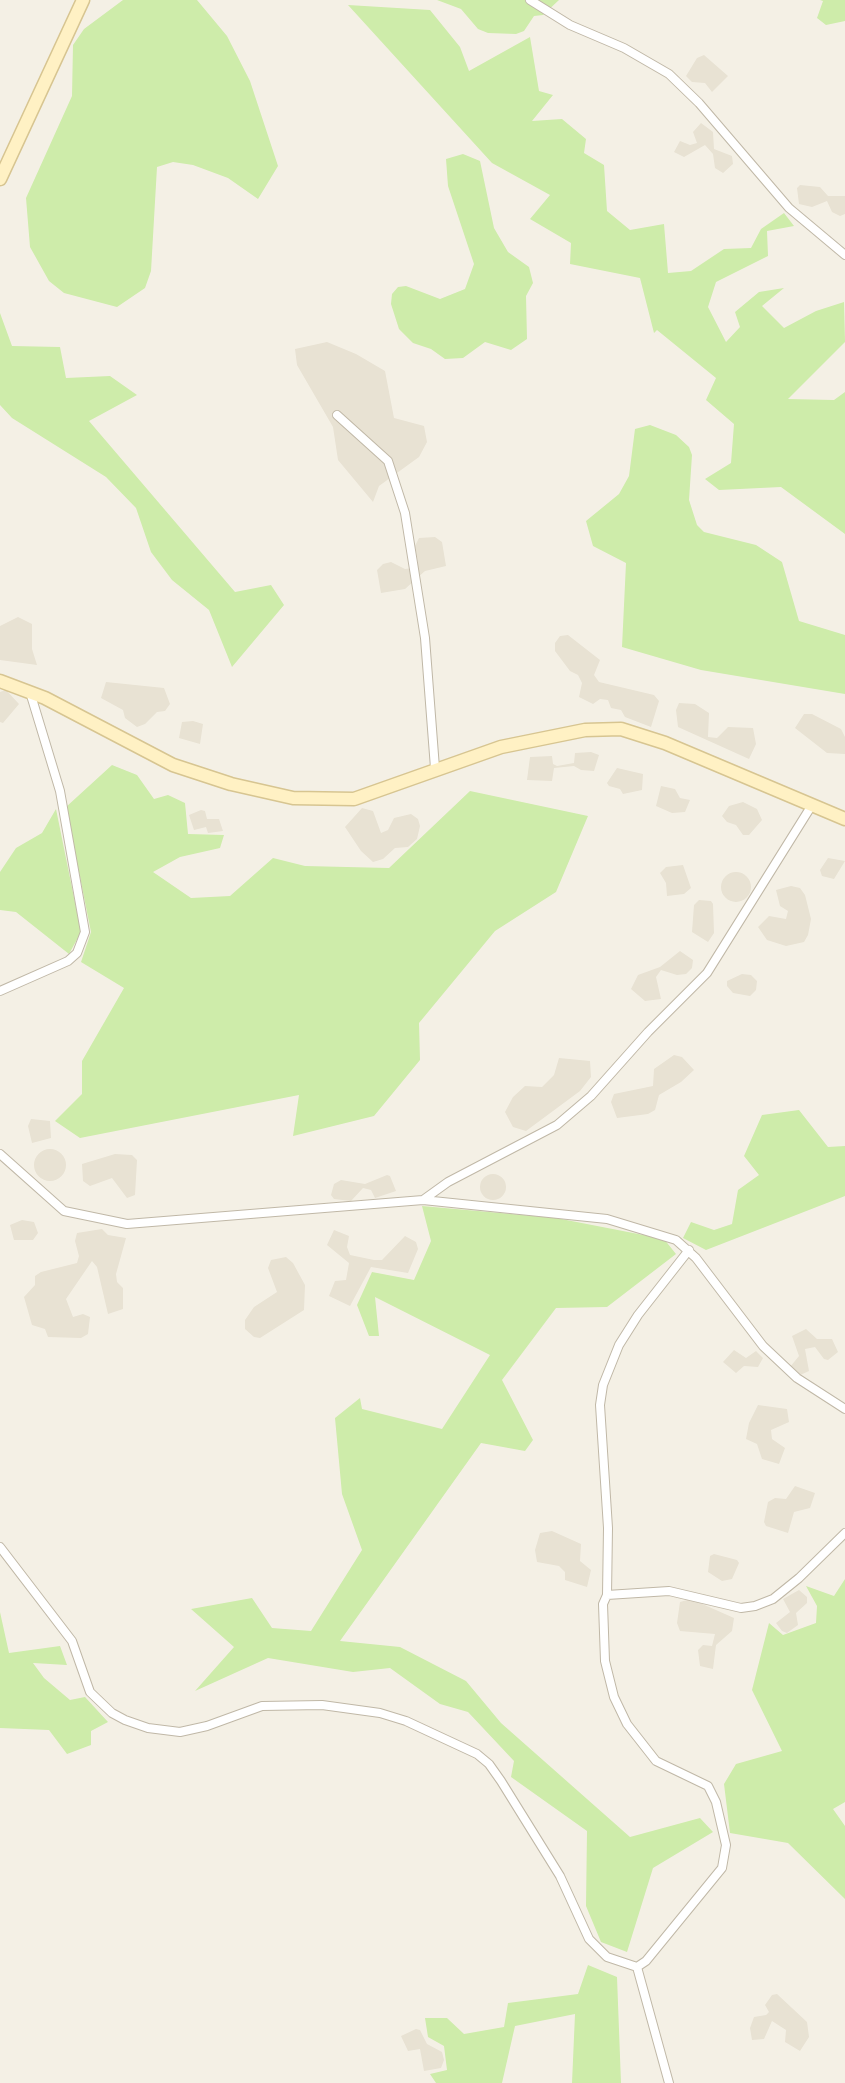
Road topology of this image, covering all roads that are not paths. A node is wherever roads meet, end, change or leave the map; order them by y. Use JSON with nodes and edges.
{"nodes":[{"id":1,"x":83,"y":0,"type":"edge"},
{"id":2,"x":530,"y":0,"type":"edge"},
{"id":3,"x":0,"y":179,"type":"edge"},
{"id":4,"x":845,"y":255,"type":"edge"},
{"id":5,"x":337,"y":415,"type":"dead end"},
{"id":6,"x":0,"y":681,"type":"edge"},
{"id":7,"x":30,"y":692,"type":"junction"},
{"id":8,"x":435,"y":768,"type":"junction"},
{"id":9,"x":812,"y":805,"type":"junction"},
{"id":10,"x":845,"y":819,"type":"edge"},
{"id":11,"x":0,"y":991,"type":"edge"},
{"id":12,"x":0,"y":1154,"type":"edge"},
{"id":13,"x":423,"y":1200,"type":"junction"},
{"id":14,"x":689,"y":1250,"type":"junction"},
{"id":15,"x":845,"y":1409,"type":"edge"},
{"id":16,"x":845,"y":1533,"type":"edge"},
{"id":17,"x":0,"y":1547,"type":"edge"},
{"id":18,"x":607,"y":1595,"type":"junction"},
{"id":19,"x":637,"y":1967,"type":"junction"},
{"id":20,"x":669,"y":2083,"type":"edge"}],
"edges":[{"from":1,"to":3,"type":"street"},
{"from":2,"to":4,"type":"street"},
{"from":5,"to":8,"type":"street"},
{"from":6,"to":7,"type":"street"},
{"from":7,"to":8,"type":"street"},
{"from":7,"to":11,"type":"street"},
{"from":8,"to":9,"type":"street"},
{"from":9,"to":10,"type":"street"},
{"from":9,"to":13,"type":"street"},
{"from":12,"to":13,"type":"street"},
{"from":13,"to":14,"type":"street"},
{"from":14,"to":15,"type":"street"},
{"from":14,"to":18,"type":"street"},
{"from":16,"to":18,"type":"street"},
{"from":17,"to":19,"type":"street"},
{"from":18,"to":19,"type":"street"},
{"from":19,"to":20,"type":"street"}]}
